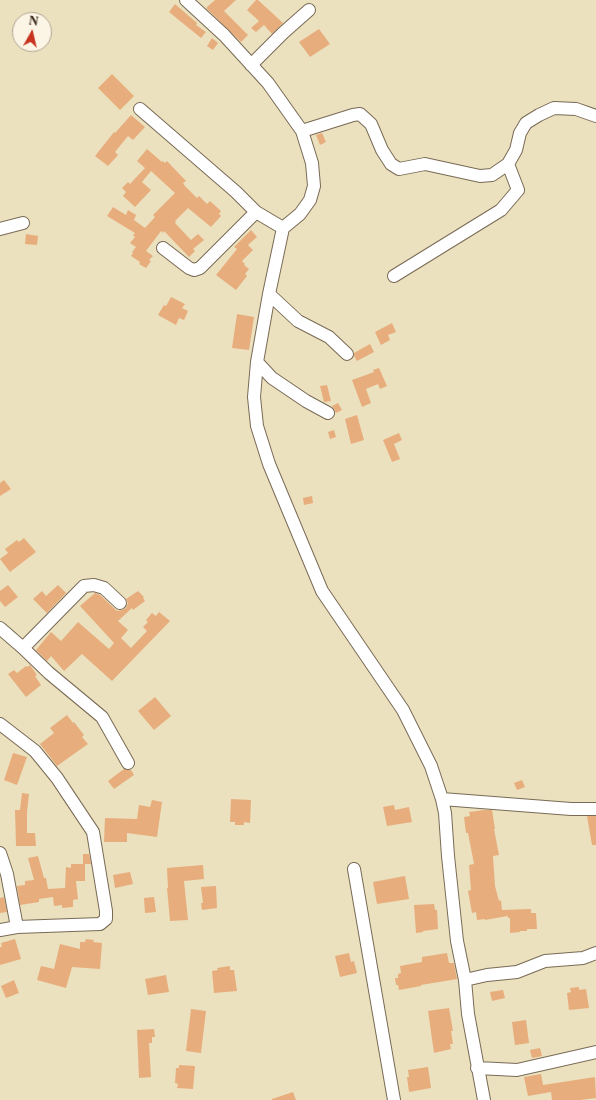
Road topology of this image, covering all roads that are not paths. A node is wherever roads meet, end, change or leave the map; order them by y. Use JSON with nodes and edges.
{"nodes":[{"id":1,"x":186,"y":0,"type":"edge"},
{"id":2,"x":309,"y":10,"type":"dead end"},
{"id":3,"x":251,"y":64,"type":"junction"},
{"id":4,"x":140,"y":109,"type":"dead end"},
{"id":5,"x":596,"y":116,"type":"edge"},
{"id":6,"x":302,"y":131,"type":"junction"},
{"id":7,"x":508,"y":164,"type":"junction"},
{"id":8,"x":256,"y":212,"type":"junction"},
{"id":9,"x":23,"y":223,"type":"dead end"},
{"id":10,"x":283,"y":228,"type":"junction"},
{"id":11,"x":0,"y":229,"type":"edge"},
{"id":12,"x":163,"y":248,"type":"dead end"},
{"id":13,"x":394,"y":276,"type":"dead end"},
{"id":14,"x":269,"y":294,"type":"junction"},
{"id":15,"x":347,"y":354,"type":"dead end"},
{"id":16,"x":257,"y":362,"type":"junction"},
{"id":17,"x":328,"y":413,"type":"dead end"},
{"id":18,"x":120,"y":603,"type":"dead end"},
{"id":19,"x":0,"y":628,"type":"edge"},
{"id":20,"x":23,"y":648,"type":"junction"},
{"id":21,"x":0,"y":724,"type":"edge"},
{"id":22,"x":128,"y":763,"type":"dead end"},
{"id":23,"x":442,"y":799,"type":"junction"},
{"id":24,"x":596,"y":809,"type":"edge"},
{"id":25,"x":0,"y":853,"type":"edge"},
{"id":26,"x":354,"y":869,"type":"dead end"},
{"id":27,"x":17,"y":927,"type":"junction"},
{"id":28,"x":0,"y":930,"type":"edge"},
{"id":29,"x":596,"y":953,"type":"edge"},
{"id":30,"x":465,"y":980,"type":"junction"},
{"id":31,"x":596,"y":1052,"type":"edge"},
{"id":32,"x":477,"y":1068,"type":"junction"},
{"id":33,"x":394,"y":1100,"type":"edge"},
{"id":34,"x":484,"y":1100,"type":"edge"}],
"edges":[{"from":1,"to":3,"type":"street"},
{"from":2,"to":3,"type":"street"},
{"from":3,"to":6,"type":"street"},
{"from":4,"to":8,"type":"street"},
{"from":5,"to":7,"type":"street"},
{"from":6,"to":7,"type":"street"},
{"from":6,"to":10,"type":"street"},
{"from":7,"to":13,"type":"street"},
{"from":8,"to":10,"type":"street"},
{"from":8,"to":12,"type":"street"},
{"from":9,"to":11,"type":"street"},
{"from":10,"to":14,"type":"street"},
{"from":14,"to":15,"type":"street"},
{"from":14,"to":16,"type":"street"},
{"from":16,"to":17,"type":"street"},
{"from":16,"to":23,"type":"street"},
{"from":18,"to":20,"type":"street"},
{"from":19,"to":20,"type":"street"},
{"from":20,"to":22,"type":"street"},
{"from":21,"to":27,"type":"street"},
{"from":23,"to":24,"type":"street"},
{"from":23,"to":30,"type":"street"},
{"from":25,"to":27,"type":"street"},
{"from":26,"to":33,"type":"street"},
{"from":27,"to":28,"type":"street"},
{"from":29,"to":30,"type":"street"},
{"from":30,"to":32,"type":"street"},
{"from":31,"to":32,"type":"street"},
{"from":32,"to":34,"type":"street"}]}
